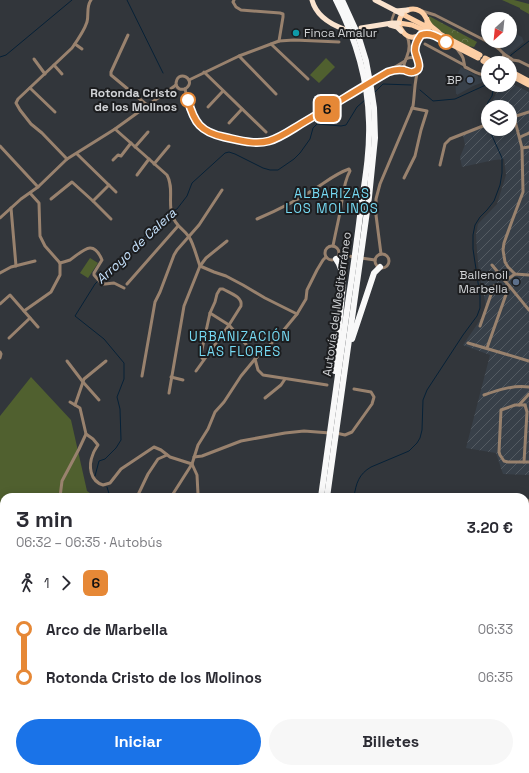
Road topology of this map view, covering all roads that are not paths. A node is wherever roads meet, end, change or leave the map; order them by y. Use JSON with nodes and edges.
{"nodes":[{"id":1,"x":91,"y":0,"type":"edge"},
{"id":2,"x":234,"y":0,"type":"edge"},
{"id":3,"x":312,"y":0,"type":"edge"},
{"id":4,"x":336,"y":0,"type":"edge"},
{"id":5,"x":342,"y":0,"type":"edge"},
{"id":6,"x":375,"y":0,"type":"edge"},
{"id":7,"x":417,"y":9,"type":"junction"},
{"id":8,"x":395,"y":10,"type":"junction"},
{"id":9,"x":407,"y":10,"type":"junction"},
{"id":10,"x":402,"y":14,"type":"junction"},
{"id":11,"x":427,"y":19,"type":"junction"},
{"id":12,"x":399,"y":23,"type":"junction"},
{"id":13,"x":390,"y":24,"type":"junction"},
{"id":14,"x":361,"y":28,"type":"dead end"},
{"id":15,"x":344,"y":29,"type":"dead end"},
{"id":16,"x":401,"y":31,"type":"junction"},
{"id":17,"x":424,"y":31,"type":"junction"},
{"id":18,"x":128,"y":34,"type":"dead end"},
{"id":19,"x":440,"y":34,"type":"junction"},
{"id":20,"x":407,"y":36,"type":"junction"},
{"id":21,"x":279,"y":41,"type":"junction"},
{"id":22,"x":339,"y":42,"type":"dead end"},
{"id":23,"x":74,"y":44,"type":"junction"},
{"id":24,"x":271,"y":44,"type":"junction"},
{"id":25,"x":425,"y":44,"type":"dead end"},
{"id":26,"x":454,"y":46,"type":"junction"},
{"id":27,"x":82,"y":49,"type":"dead end"},
{"id":28,"x":505,"y":55,"type":"joint"},
{"id":29,"x":239,"y":56,"type":"junction"},
{"id":30,"x":481,"y":58,"type":"edge"},
{"id":31,"x":481,"y":58,"type":"edge"},
{"id":32,"x":34,"y":59,"type":"dead end"},
{"id":33,"x":406,"y":60,"type":"junction"},
{"id":34,"x":417,"y":60,"type":"junction"},
{"id":35,"x":363,"y":62,"type":"junction"},
{"id":36,"x":54,"y":65,"type":"junction"},
{"id":37,"x":464,"y":65,"type":"junction"},
{"id":38,"x":529,"y":66,"type":"edge"},
{"id":39,"x":419,"y":67,"type":"junction"},
{"id":40,"x":408,"y":71,"type":"junction"},
{"id":41,"x":204,"y":72,"type":"junction"},
{"id":42,"x":388,"y":72,"type":"junction"},
{"id":43,"x":45,"y":74,"type":"junction"},
{"id":44,"x":62,"y":74,"type":"dead end"},
{"id":45,"x":481,"y":75,"type":"edge"},
{"id":46,"x":517,"y":75,"type":"edge"},
{"id":47,"x":517,"y":77,"type":"edge"},
{"id":48,"x":308,"y":79,"type":"dead end"},
{"id":49,"x":189,"y":80,"type":"junction"},
{"id":50,"x":529,"y":81,"type":"edge"},
{"id":51,"x":415,"y":83,"type":"junction"},
{"id":52,"x":176,"y":85,"type":"junction"},
{"id":53,"x":529,"y":85,"type":"edge"},
{"id":54,"x":30,"y":88,"type":"junction"},
{"id":55,"x":185,"y":89,"type":"junction"},
{"id":56,"x":223,"y":91,"type":"junction"},
{"id":57,"x":276,"y":94,"type":"dead end"},
{"id":58,"x":147,"y":105,"type":"junction"},
{"id":59,"x":208,"y":107,"type":"dead end"},
{"id":60,"x":412,"y":108,"type":"junction"},
{"id":61,"x":242,"y":109,"type":"junction"},
{"id":62,"x":371,"y":109,"type":"junction"},
{"id":63,"x":55,"y":112,"type":"dead end"},
{"id":64,"x":529,"y":112,"type":"edge"},
{"id":65,"x":517,"y":116,"type":"edge"},
{"id":66,"x":228,"y":123,"type":"dead end"},
{"id":67,"x":481,"y":126,"type":"edge"},
{"id":68,"x":517,"y":127,"type":"edge"},
{"id":69,"x":115,"y":129,"type":"junction"},
{"id":70,"x":148,"y":132,"type":"dead end"},
{"id":71,"x":266,"y":132,"type":"dead end"},
{"id":72,"x":529,"y":133,"type":"edge"},
{"id":73,"x":520,"y":137,"type":"junction"},
{"id":74,"x":131,"y":144,"type":"junction"},
{"id":75,"x":168,"y":146,"type":"dead end"},
{"id":76,"x":0,"y":147,"type":"edge"},
{"id":77,"x":135,"y":147,"type":"junction"},
{"id":78,"x":522,"y":148,"type":"junction"},
{"id":79,"x":529,"y":148,"type":"edge"},
{"id":80,"x":77,"y":154,"type":"junction"},
{"id":81,"x":67,"y":159,"type":"junction"},
{"id":82,"x":149,"y":159,"type":"junction"},
{"id":83,"x":114,"y":160,"type":"dead end"},
{"id":84,"x":154,"y":164,"type":"junction"},
{"id":85,"x":440,"y":165,"type":"dead end"},
{"id":86,"x":137,"y":175,"type":"dead end"},
{"id":87,"x":404,"y":178,"type":"dead end"},
{"id":88,"x":109,"y":185,"type":"junction"},
{"id":89,"x":38,"y":187,"type":"junction"},
{"id":90,"x":222,"y":190,"type":"dead end"},
{"id":91,"x":116,"y":192,"type":"dead end"},
{"id":92,"x":30,"y":193,"type":"junction"},
{"id":93,"x":52,"y":199,"type":"dead end"},
{"id":94,"x":93,"y":201,"type":"junction"},
{"id":95,"x":11,"y":208,"type":"junction"},
{"id":96,"x":0,"y":211,"type":"edge"},
{"id":97,"x":3,"y":215,"type":"junction"},
{"id":98,"x":0,"y":218,"type":"edge"},
{"id":99,"x":111,"y":219,"type":"dead end"},
{"id":100,"x":258,"y":219,"type":"dead end"},
{"id":101,"x":178,"y":226,"type":"junction"},
{"id":102,"x":189,"y":237,"type":"junction"},
{"id":103,"x":227,"y":241,"type":"dead end"},
{"id":104,"x":333,"y":246,"type":"junction"},
{"id":105,"x":381,"y":254,"type":"junction"},
{"id":106,"x":326,"y":257,"type":"junction"},
{"id":107,"x":338,"y":257,"type":"junction"},
{"id":108,"x":375,"y":260,"type":"junction"},
{"id":109,"x":35,"y":261,"type":"dead end"},
{"id":110,"x":60,"y":263,"type":"junction"},
{"id":111,"x":492,"y":265,"type":"dead end"},
{"id":112,"x":16,"y":266,"type":"junction"},
{"id":113,"x":200,"y":266,"type":"junction"},
{"id":114,"x":380,"y":267,"type":"junction"},
{"id":115,"x":0,"y":273,"type":"edge"},
{"id":116,"x":515,"y":274,"type":"junction"},
{"id":117,"x":529,"y":275,"type":"edge"},
{"id":118,"x":505,"y":282,"type":"junction"},
{"id":119,"x":127,"y":284,"type":"dead end"},
{"id":120,"x":509,"y":286,"type":"junction"},
{"id":121,"x":124,"y":288,"type":"dead end"},
{"id":122,"x":507,"y":290,"type":"junction"},
{"id":123,"x":0,"y":304,"type":"edge"},
{"id":124,"x":529,"y":310,"type":"edge"},
{"id":125,"x":24,"y":311,"type":"junction"},
{"id":126,"x":210,"y":312,"type":"junction"},
{"id":127,"x":298,"y":314,"type":"junction"},
{"id":128,"x":30,"y":318,"type":"junction"},
{"id":129,"x":229,"y":325,"type":"junction"},
{"id":130,"x":480,"y":326,"type":"dead end"},
{"id":131,"x":38,"y":327,"type":"dead end"},
{"id":132,"x":9,"y":338,"type":"dead end"},
{"id":133,"x":468,"y":343,"type":"dead end"},
{"id":134,"x":487,"y":348,"type":"junction"},
{"id":135,"x":0,"y":352,"type":"edge"},
{"id":136,"x":0,"y":358,"type":"edge"},
{"id":137,"x":256,"y":358,"type":"junction"},
{"id":138,"x":67,"y":360,"type":"dead end"},
{"id":139,"x":204,"y":360,"type":"junction"},
{"id":140,"x":106,"y":361,"type":"dead end"},
{"id":141,"x":529,"y":361,"type":"edge"},
{"id":142,"x":196,"y":371,"type":"dead end"},
{"id":143,"x":142,"y":376,"type":"dead end"},
{"id":144,"x":171,"y":378,"type":"junction"},
{"id":145,"x":285,"y":379,"type":"junction"},
{"id":146,"x":183,"y":380,"type":"dead end"},
{"id":147,"x":83,"y":382,"type":"junction"},
{"id":148,"x":343,"y":384,"type":"junction"},
{"id":149,"x":327,"y":385,"type":"dead end"},
{"id":150,"x":529,"y":387,"type":"edge"},
{"id":151,"x":354,"y":389,"type":"dead end"},
{"id":152,"x":169,"y":393,"type":"dead end"},
{"id":153,"x":529,"y":394,"type":"edge"},
{"id":154,"x":484,"y":395,"type":"dead end"},
{"id":155,"x":265,"y":398,"type":"dead end"},
{"id":156,"x":99,"y":400,"type":"dead end"},
{"id":157,"x":70,"y":402,"type":"dead end"},
{"id":158,"x":334,"y":402,"type":"junction"},
{"id":159,"x":529,"y":402,"type":"edge"},
{"id":160,"x":519,"y":405,"type":"junction"},
{"id":161,"x":525,"y":405,"type":"junction"},
{"id":162,"x":75,"y":406,"type":"junction"},
{"id":163,"x":86,"y":434,"type":"junction"},
{"id":164,"x":167,"y":454,"type":"junction"},
{"id":165,"x":194,"y":457,"type":"junction"},
{"id":166,"x":524,"y":462,"type":"junction"},
{"id":167,"x":529,"y":462,"type":"edge"},
{"id":168,"x":192,"y":464,"type":"junction"},
{"id":169,"x":60,"y":493,"type":"edge"},
{"id":170,"x":139,"y":493,"type":"edge"},
{"id":171,"x":174,"y":493,"type":"edge"},
{"id":172,"x":198,"y":493,"type":"edge"},
{"id":173,"x":322,"y":493,"type":"edge"},
{"id":174,"x":328,"y":493,"type":"edge"}],
"edges":[{"from":1,"to":23,"type":"street"},
{"from":2,"to":21,"type":"street"},
{"from":3,"to":15,"type":"highway"},
{"from":4,"to":35,"type":"highway","name":"Autovía del Mediterráneo"},
{"from":5,"to":35,"type":"highway","name":"Autovía del Mediterráneo"},
{"from":6,"to":8,"type":"highway"},
{"from":7,"to":9,"type":"main road"},
{"from":7,"to":11,"type":"main road"},
{"from":7,"to":28,"type":"street"},
{"from":8,"to":9,"type":"highway"},
{"from":8,"to":10,"type":"highway"},
{"from":8,"to":13,"type":"street"},
{"from":9,"to":10,"type":"main road"},
{"from":10,"to":12,"type":"main road"},
{"from":10,"to":17,"type":"main road"},
{"from":11,"to":17,"type":"main road"},
{"from":11,"to":19,"type":"main road"},
{"from":12,"to":13,"type":"highway"},
{"from":12,"to":16,"type":"main road"},
{"from":12,"to":17,"type":"main road"},
{"from":13,"to":14,"type":"highway"},
{"from":13,"to":16,"type":"highway"},
{"from":16,"to":20,"type":"main road"},
{"from":17,"to":19,"type":"main road"},
{"from":17,"to":20,"type":"main road"},
{"from":17,"to":26,"type":"main road"},
{"from":17,"to":34,"type":"street"},
{"from":18,"to":58,"type":"street"},
{"from":19,"to":30,"type":"main road"},
{"from":20,"to":33,"type":"street"},
{"from":21,"to":22,"type":"street"},
{"from":21,"to":24,"type":"street"},
{"from":23,"to":27,"type":"street"},
{"from":23,"to":36,"type":"street"},
{"from":24,"to":29,"type":"street"},
{"from":24,"to":48,"type":"street"},
{"from":25,"to":37,"type":"street"},
{"from":26,"to":31,"type":"main road"},
{"from":26,"to":37,"type":"street"},
{"from":28,"to":38,"type":"street"},
{"from":29,"to":41,"type":"street"},
{"from":29,"to":57,"type":"street"},
{"from":32,"to":43,"type":"street"},
{"from":33,"to":34,"type":"street"},
{"from":33,"to":40,"type":"street"},
{"from":33,"to":42,"type":"street"},
{"from":34,"to":39,"type":"street"},
{"from":35,"to":62,"type":"highway","name":"Autovía del Mediterráneo"},
{"from":36,"to":43,"type":"street"},
{"from":36,"to":44,"type":"street"},
{"from":37,"to":45,"type":"street"},
{"from":39,"to":40,"type":"street"},
{"from":39,"to":51,"type":"street"},
{"from":40,"to":42,"type":"street"},
{"from":40,"to":51,"type":"street"},
{"from":41,"to":49,"type":"street"},
{"from":41,"to":56,"type":"street"},
{"from":42,"to":55,"type":"street"},
{"from":43,"to":54,"type":"street"},
{"from":46,"to":50,"type":"main road"},
{"from":47,"to":53,"type":"main road"},
{"from":49,"to":52,"type":"street"},
{"from":49,"to":55,"type":"street"},
{"from":51,"to":60,"type":"street"},
{"from":52,"to":55,"type":"street"},
{"from":52,"to":58,"type":"street"},
{"from":54,"to":63,"type":"street"},
{"from":54,"to":81,"type":"street"},
{"from":56,"to":59,"type":"street"},
{"from":56,"to":61,"type":"street"},
{"from":58,"to":69,"type":"street"},
{"from":60,"to":87,"type":"street"},
{"from":60,"to":105,"type":"street"},
{"from":61,"to":66,"type":"street"},
{"from":61,"to":71,"type":"street"},
{"from":62,"to":148,"type":"highway","name":"Autovía del Mediterráneo"},
{"from":62,"to":158,"type":"highway","name":"Autovía del Mediterráneo"},
{"from":64,"to":65,"type":"street"},
{"from":67,"to":85,"type":"street"},
{"from":68,"to":73,"type":"street"},
{"from":69,"to":74,"type":"street"},
{"from":69,"to":80,"type":"street"},
{"from":70,"to":77,"type":"street"},
{"from":72,"to":73,"type":"street"},
{"from":73,"to":78,"type":"street"},
{"from":74,"to":77,"type":"street"},
{"from":74,"to":83,"type":"street"},
{"from":75,"to":84,"type":"street"},
{"from":76,"to":89,"type":"street"},
{"from":77,"to":82,"type":"street"},
{"from":78,"to":79,"type":"street"},
{"from":78,"to":116,"type":"street"},
{"from":80,"to":81,"type":"street"},
{"from":80,"to":88,"type":"street"},
{"from":81,"to":89,"type":"street"},
{"from":82,"to":84,"type":"street"},
{"from":82,"to":86,"type":"street"},
{"from":84,"to":101,"type":"street"},
{"from":88,"to":91,"type":"street"},
{"from":88,"to":94,"type":"street"},
{"from":89,"to":92,"type":"street"},
{"from":90,"to":102,"type":"street"},
{"from":92,"to":95,"type":"street"},
{"from":92,"to":110,"type":"street"},
{"from":93,"to":94,"type":"street"},
{"from":94,"to":99,"type":"street"},
{"from":95,"to":97,"type":"street"},
{"from":95,"to":112,"type":"street"},
{"from":96,"to":97,"type":"street"},
{"from":97,"to":98,"type":"street"},
{"from":100,"to":104,"type":"street"},
{"from":101,"to":102,"type":"street"},
{"from":101,"to":119,"type":"street"},
{"from":102,"to":113,"type":"street"},
{"from":102,"to":143,"type":"street"},
{"from":103,"to":113,"type":"street"},
{"from":104,"to":106,"type":"street"},
{"from":104,"to":107,"type":"street"},
{"from":105,"to":108,"type":"street"},
{"from":105,"to":114,"type":"street"},
{"from":106,"to":107,"type":"street"},
{"from":106,"to":127,"type":"street"},
{"from":107,"to":108,"type":"street"},
{"from":107,"to":158,"type":"highway"},
{"from":108,"to":114,"type":"street"},
{"from":109,"to":112,"type":"street"},
{"from":110,"to":121,"type":"street"},
{"from":110,"to":125,"type":"street"},
{"from":111,"to":118,"type":"street"},
{"from":112,"to":115,"type":"street"},
{"from":113,"to":127,"type":"street"},
{"from":113,"to":144,"type":"street"},
{"from":114,"to":148,"type":"highway"},
{"from":116,"to":117,"type":"street"},
{"from":116,"to":118,"type":"street"},
{"from":118,"to":120,"type":"street"},
{"from":120,"to":122,"type":"street"},
{"from":120,"to":124,"type":"street"},
{"from":122,"to":130,"type":"street"},
{"from":122,"to":134,"type":"street"},
{"from":123,"to":125,"type":"street"},
{"from":125,"to":128,"type":"street"},
{"from":126,"to":129,"type":"street"},
{"from":126,"to":129,"type":"street"},
{"from":126,"to":139,"type":"street"},
{"from":127,"to":137,"type":"street"},
{"from":128,"to":131,"type":"street"},
{"from":128,"to":132,"type":"street"},
{"from":129,"to":137,"type":"street"},
{"from":129,"to":139,"type":"street"},
{"from":133,"to":134,"type":"street"},
{"from":134,"to":141,"type":"street"},
{"from":135,"to":136,"type":"street"},
{"from":137,"to":145,"type":"street"},
{"from":137,"to":165,"type":"street"},
{"from":138,"to":147,"type":"street"},
{"from":139,"to":142,"type":"street"},
{"from":140,"to":147,"type":"street"},
{"from":144,"to":146,"type":"street"},
{"from":144,"to":152,"type":"street"},
{"from":145,"to":149,"type":"street"},
{"from":145,"to":155,"type":"street"},
{"from":147,"to":156,"type":"street"},
{"from":147,"to":162,"type":"street"},
{"from":148,"to":174,"type":"highway","name":"Autovía del Mediterráneo"},
{"from":150,"to":154,"type":"street"},
{"from":151,"to":165,"type":"street"},
{"from":153,"to":160,"type":"street"},
{"from":157,"to":162,"type":"street"},
{"from":158,"to":173,"type":"highway","name":"Autovía del Mediterráneo"},
{"from":159,"to":161,"type":"street"},
{"from":160,"to":161,"type":"street"},
{"from":160,"to":166,"type":"street"},
{"from":161,"to":166,"type":"street"},
{"from":162,"to":163,"type":"street"},
{"from":163,"to":164,"type":"street"},
{"from":163,"to":169,"type":"street"},
{"from":164,"to":168,"type":"street"},
{"from":164,"to":170,"type":"street"},
{"from":165,"to":168,"type":"street"},
{"from":166,"to":167,"type":"street"},
{"from":168,"to":171,"type":"street"},
{"from":168,"to":172,"type":"street"}]}
